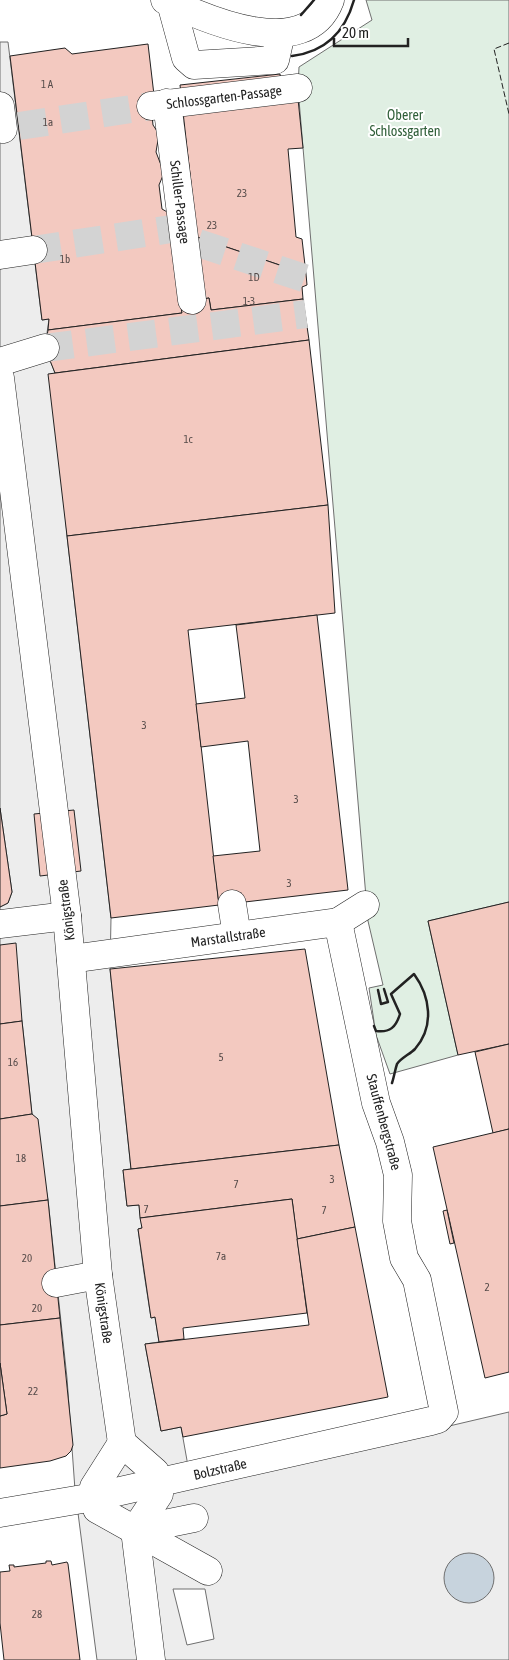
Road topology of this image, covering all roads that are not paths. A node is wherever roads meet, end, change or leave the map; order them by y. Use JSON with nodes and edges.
{"nodes":[{"id":1,"x":213,"y":0,"type":"edge"},
{"id":2,"x":330,"y":0,"type":"edge"},
{"id":3,"x":168,"y":1,"type":"edge"},
{"id":4,"x":228,"y":25,"type":"junction"},
{"id":5,"x":281,"y":33,"type":"junction"},
{"id":6,"x":298,"y":88,"type":"dead end"},
{"id":7,"x":159,"y":105,"type":"joint"},
{"id":8,"x":33,"y":250,"type":"tunnel mouth"},
{"id":9,"x":0,"y":255,"type":"edge"},
{"id":10,"x":192,"y":300,"type":"dead end"},
{"id":11,"x":45,"y":348,"type":"tunnel mouth"},
{"id":12,"x":0,"y":362,"type":"edge"},
{"id":13,"x":0,"y":378,"type":"edge"},
{"id":14,"x":7,"y":495,"type":"edge"},
{"id":15,"x":232,"y":904,"type":"dead end"},
{"id":16,"x":365,"y":905,"type":"dead end"},
{"id":17,"x":67,"y":916,"type":"junction"},
{"id":18,"x":338,"y":922,"type":"junction"},
{"id":19,"x":0,"y":924,"type":"edge"},
{"id":20,"x":237,"y":936,"type":"junction"},
{"id":21,"x":71,"y":959,"type":"junction"},
{"id":22,"x":98,"y":1275,"type":"junction"},
{"id":23,"x":56,"y":1283,"type":"dead end"},
{"id":24,"x":438,"y":1418,"type":"joint"},
{"id":25,"x":122,"y":1443,"type":"junction"},
{"id":26,"x":0,"y":1513,"type":"edge"},
{"id":27,"x":194,"y":1518,"type":"dead end"},
{"id":28,"x":135,"y":1530,"type":"junction"},
{"id":29,"x":208,"y":1571,"type":"dead end"},
{"id":30,"x":151,"y":1660,"type":"edge"}],
"edges":[{"from":1,"to":4,"type":"street"},
{"from":2,"to":5,"type":"street"},
{"from":3,"to":4,"type":"street"},
{"from":3,"to":5,"type":"street"},
{"from":4,"to":5,"type":"street"},
{"from":6,"to":7,"type":"street","name":"Schlossgarten-Passage"},
{"from":7,"to":10,"type":"street","name":"Schiller-Passage"},
{"from":8,"to":9,"type":"street"},
{"from":11,"to":12,"type":"street"},
{"from":13,"to":14,"type":"street","name":"Königstraße"},
{"from":14,"to":17,"type":"street","name":"Königstraße"},
{"from":15,"to":20,"type":"street"},
{"from":16,"to":18,"type":"street"},
{"from":17,"to":19,"type":"street"},
{"from":17,"to":21,"type":"street","name":"Königstraße"},
{"from":18,"to":20,"type":"street","name":"Marstallstraße"},
{"from":18,"to":24,"type":"street","name":"Stauffenbergstraße"},
{"from":20,"to":21,"type":"street","name":"Marstallstraße"},
{"from":21,"to":22,"type":"street","name":"Königstraße"},
{"from":22,"to":23,"type":"street"},
{"from":22,"to":25,"type":"street","name":"Königstraße"},
{"from":24,"to":26,"type":"street","name":"Bolzstraße"},
{"from":25,"to":28,"type":"street"},
{"from":25,"to":28,"type":"street"},
{"from":27,"to":28,"type":"street"},
{"from":28,"to":29,"type":"street"},
{"from":28,"to":30,"type":"street"}]}
